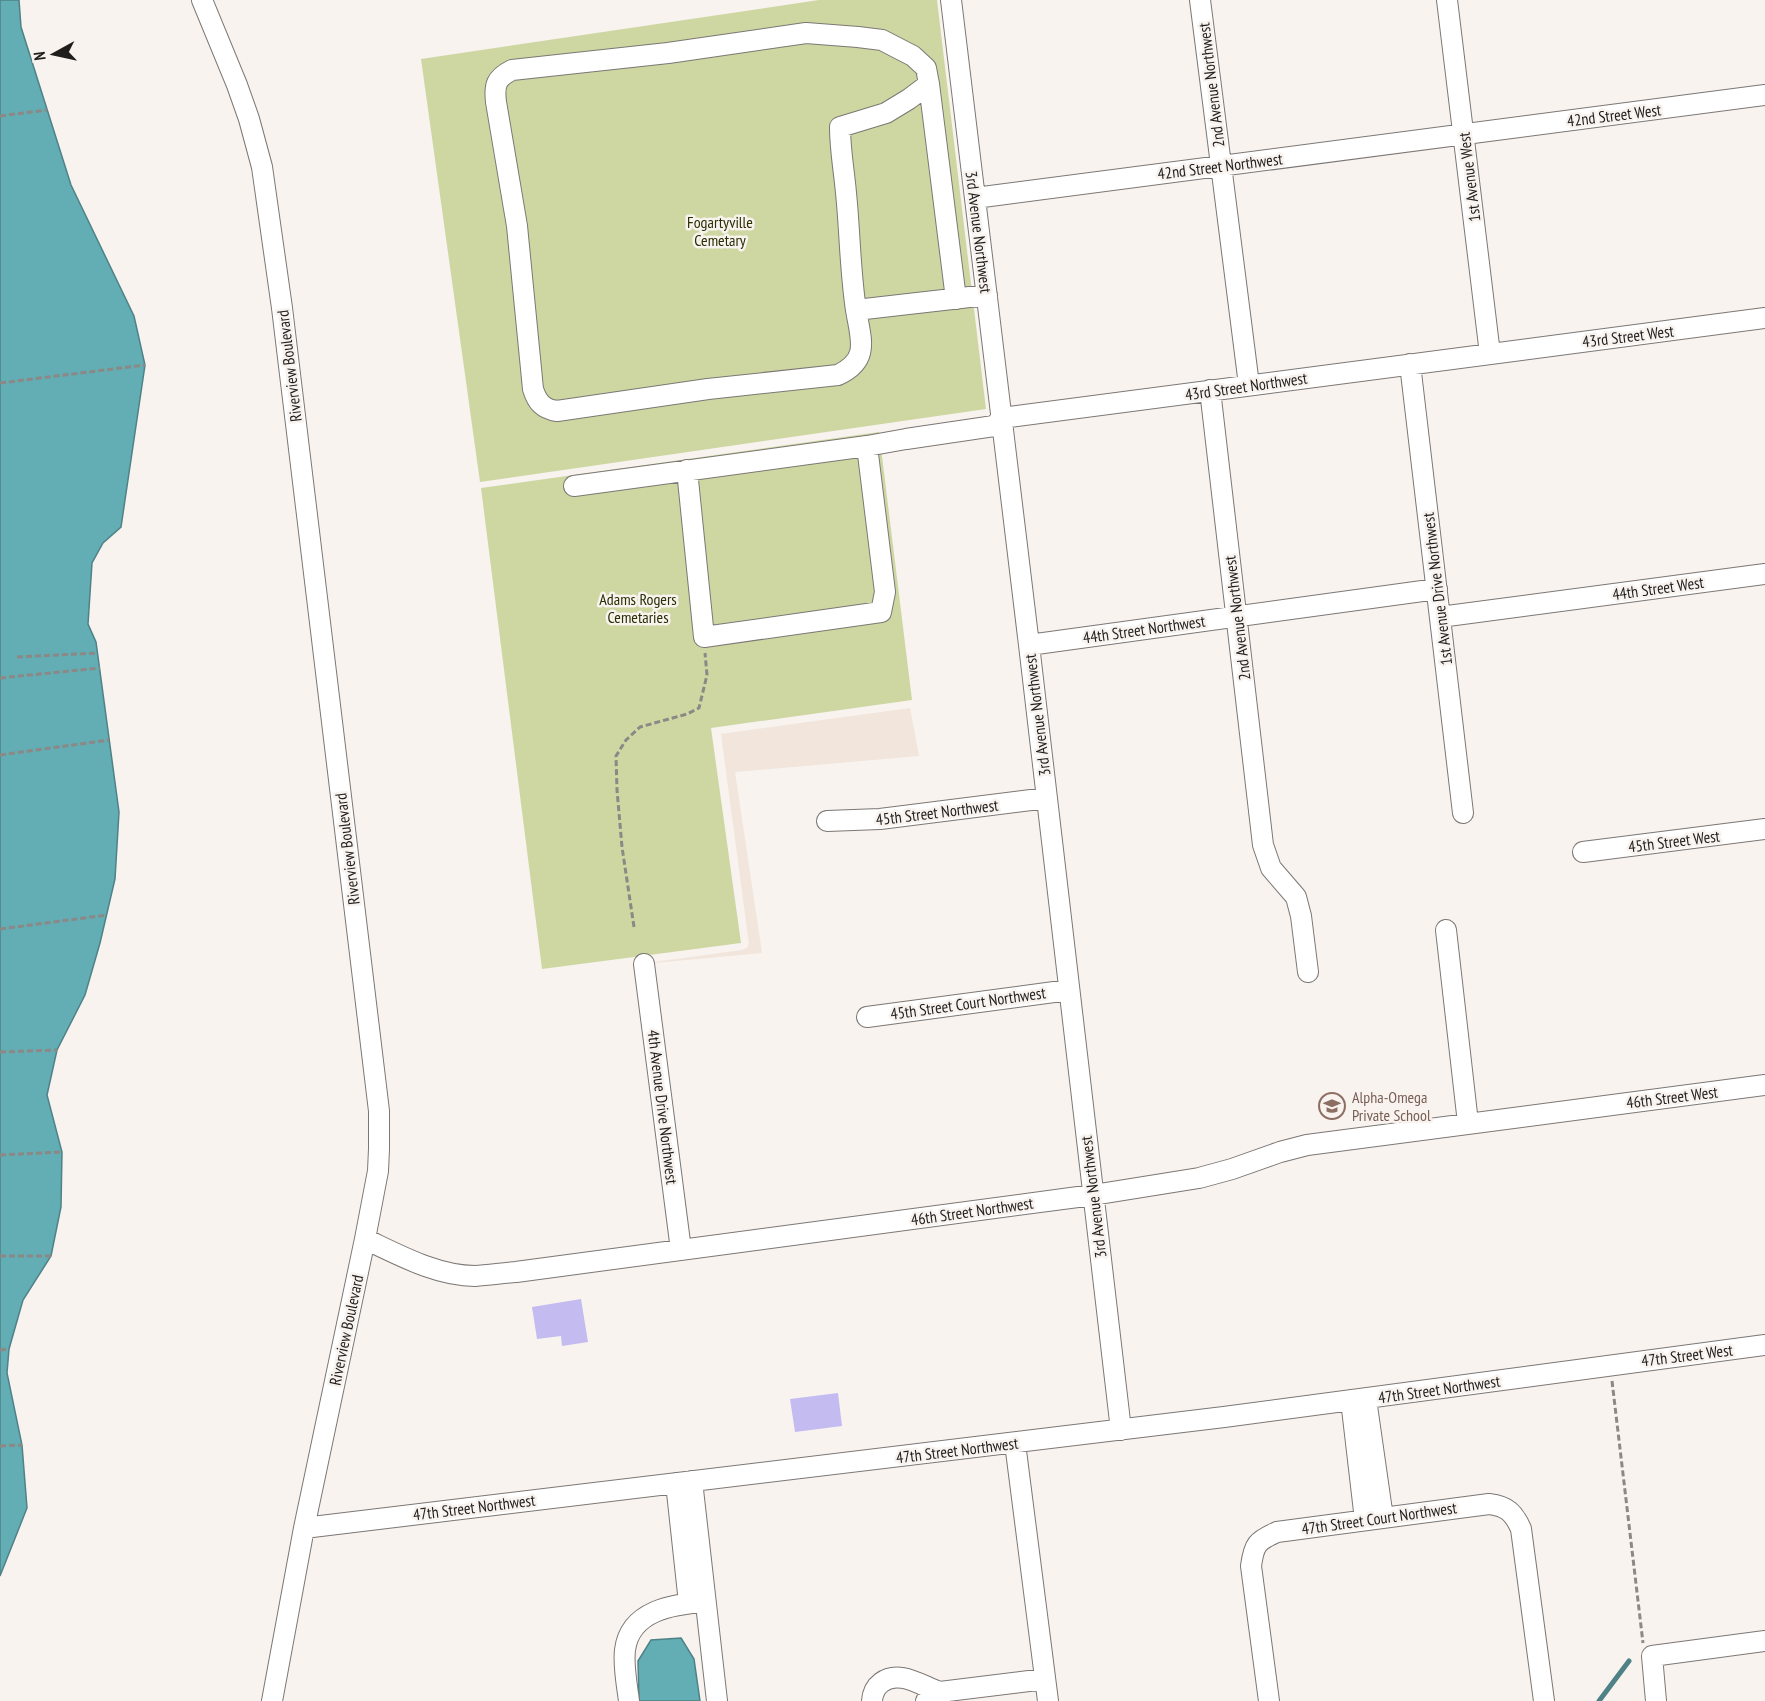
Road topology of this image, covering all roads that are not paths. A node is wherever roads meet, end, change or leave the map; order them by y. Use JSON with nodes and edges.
{"nodes":[{"id":1,"x":202,"y":0,"type":"edge"},
{"id":2,"x":951,"y":0,"type":"edge"},
{"id":3,"x":1200,"y":0,"type":"edge"},
{"id":4,"x":1447,"y":0,"type":"edge"},
{"id":5,"x":959,"y":65,"type":"junction"},
{"id":6,"x":928,"y":78,"type":"junction"},
{"id":7,"x":1765,"y":95,"type":"edge"},
{"id":8,"x":1464,"y":135,"type":"junction"},
{"id":9,"x":1220,"y":166,"type":"junction"},
{"id":10,"x":975,"y":198,"type":"junction"},
{"id":11,"x":987,"y":295,"type":"junction"},
{"id":12,"x":956,"y":299,"type":"junction"},
{"id":13,"x":856,"y":310,"type":"junction"},
{"id":14,"x":1765,"y":318,"type":"edge"},
{"id":15,"x":1490,"y":354,"type":"junction"},
{"id":16,"x":1410,"y":364,"type":"junction"},
{"id":17,"x":1249,"y":385,"type":"junction"},
{"id":18,"x":1210,"y":390,"type":"junction"},
{"id":19,"x":1002,"y":418,"type":"junction"},
{"id":20,"x":867,"y":446,"type":"junction"},
{"id":21,"x":687,"y":470,"type":"junction"},
{"id":22,"x":574,"y":486,"type":"dead end"},
{"id":23,"x":1765,"y":574,"type":"edge"},
{"id":24,"x":1437,"y":589,"type":"junction"},
{"id":25,"x":1237,"y":616,"type":"junction"},
{"id":26,"x":1440,"y":617,"type":"junction"},
{"id":27,"x":1029,"y":645,"type":"junction"},
{"id":28,"x":1047,"y":798,"type":"junction"},
{"id":29,"x":1463,"y":813,"type":"dead end"},
{"id":30,"x":826,"y":821,"type":"dead end"},
{"id":31,"x":1765,"y":829,"type":"edge"},
{"id":32,"x":1583,"y":852,"type":"dead end"},
{"id":33,"x":1446,"y":930,"type":"dead end"},
{"id":34,"x":644,"y":964,"type":"dead end"},
{"id":35,"x":1308,"y":972,"type":"dead end"},
{"id":36,"x":1069,"y":990,"type":"junction"},
{"id":37,"x":867,"y":1017,"type":"dead end"},
{"id":38,"x":1765,"y":1085,"type":"edge"},
{"id":39,"x":1580,"y":1109,"type":"joint"},
{"id":40,"x":1468,"y":1123,"type":"junction"},
{"id":41,"x":1093,"y":1195,"type":"junction"},
{"id":42,"x":365,"y":1239,"type":"junction"},
{"id":43,"x":681,"y":1250,"type":"junction"},
{"id":44,"x":1765,"y":1345,"type":"edge"},
{"id":45,"x":1610,"y":1365,"type":"joint"},
{"id":46,"x":1359,"y":1399,"type":"junction"},
{"id":47,"x":1121,"y":1430,"type":"junction"},
{"id":48,"x":1015,"y":1443,"type":"junction"},
{"id":49,"x":684,"y":1482,"type":"junction"},
{"id":50,"x":1374,"y":1519,"type":"junction"},
{"id":51,"x":304,"y":1528,"type":"junction"},
{"id":52,"x":697,"y":1603,"type":"junction"},
{"id":53,"x":1765,"y":1641,"type":"edge"},
{"id":54,"x":1045,"y":1678,"type":"junction"},
{"id":55,"x":933,"y":1696,"type":"edge"},
{"id":56,"x":272,"y":1701,"type":"edge"},
{"id":57,"x":629,"y":1701,"type":"edge"},
{"id":58,"x":717,"y":1701,"type":"edge"},
{"id":59,"x":872,"y":1701,"type":"edge"},
{"id":60,"x":1048,"y":1701,"type":"edge"},
{"id":61,"x":1269,"y":1701,"type":"edge"},
{"id":62,"x":1544,"y":1701,"type":"edge"},
{"id":63,"x":1656,"y":1701,"type":"edge"}],
"edges":[{"from":1,"to":42,"type":"street","name":"Riverview Boulevard"},
{"from":2,"to":5,"type":"street","name":"3rd Avenue Northwest"},
{"from":3,"to":9,"type":"street","name":"2nd Avenue Northwest"},
{"from":4,"to":8,"type":"street","name":"1st Avenue West"},
{"from":5,"to":6,"type":"street"},
{"from":5,"to":10,"type":"street","name":"3rd Avenue Northwest"},
{"from":6,"to":12,"type":"street"},
{"from":6,"to":13,"type":"street"},
{"from":6,"to":13,"type":"street"},
{"from":7,"to":8,"type":"street","name":"42nd Street West"},
{"from":8,"to":9,"type":"street","name":"42nd Street Northwest"},
{"from":8,"to":15,"type":"street","name":"1st Avenue West"},
{"from":9,"to":10,"type":"street","name":"42nd Street Northwest"},
{"from":9,"to":17,"type":"street","name":"2nd Avenue Northwest"},
{"from":10,"to":11,"type":"street","name":"3rd Avenue Northwest"},
{"from":11,"to":12,"type":"street"},
{"from":11,"to":19,"type":"street","name":"3rd Avenue Northwest"},
{"from":12,"to":13,"type":"street"},
{"from":14,"to":15,"type":"street","name":"43rd Street West"},
{"from":15,"to":16,"type":"street","name":"43rd Street Northwest"},
{"from":16,"to":17,"type":"street","name":"43rd Street Northwest"},
{"from":16,"to":24,"type":"street","name":"1st Avenue Drive Northwest"},
{"from":17,"to":18,"type":"street","name":"43rd Street Northwest"},
{"from":18,"to":19,"type":"street","name":"43rd Street Northwest"},
{"from":18,"to":25,"type":"street","name":"2nd Avenue Northwest"},
{"from":19,"to":20,"type":"street","name":"43rd Street Northwest"},
{"from":19,"to":27,"type":"street","name":"3rd Avenue Northwest"},
{"from":20,"to":21,"type":"street","name":"43rd Street Northwest"},
{"from":20,"to":21,"type":"street"},
{"from":21,"to":22,"type":"street","name":"43rd Street Northwest"},
{"from":23,"to":26,"type":"street","name":"44th Street West"},
{"from":24,"to":25,"type":"street","name":"44th Street Northwest"},
{"from":24,"to":26,"type":"street","name":"1st Avenue Drive Northwest"},
{"from":25,"to":27,"type":"street","name":"44th Street Northwest"},
{"from":25,"to":35,"type":"street","name":"2nd Avenue Northwest"},
{"from":26,"to":29,"type":"street","name":"1st Avenue Drive Northwest"},
{"from":27,"to":28,"type":"street","name":"3rd Avenue Northwest"},
{"from":28,"to":30,"type":"street","name":"45th Street Northwest"},
{"from":28,"to":36,"type":"street","name":"3rd Avenue Northwest"},
{"from":31,"to":32,"type":"street","name":"45th Street West"},
{"from":33,"to":40,"type":"street"},
{"from":34,"to":43,"type":"street","name":"4th Avenue Drive Northwest"},
{"from":36,"to":37,"type":"street","name":"45th Street Court Northwest"},
{"from":36,"to":41,"type":"street","name":"3rd Avenue Northwest"},
{"from":38,"to":39,"type":"street","name":"46th Street West"},
{"from":39,"to":40,"type":"street","name":"46th Street Northwest"},
{"from":40,"to":41,"type":"street","name":"46th Street Northwest"},
{"from":41,"to":43,"type":"street","name":"46th Street Northwest"},
{"from":41,"to":47,"type":"street","name":"3rd Avenue Northwest"},
{"from":42,"to":43,"type":"street","name":"46th Street Northwest"},
{"from":42,"to":51,"type":"street","name":"Riverview Boulevard"},
{"from":44,"to":45,"type":"street","name":"47th Street West"},
{"from":45,"to":46,"type":"street","name":"47th Street Northwest"},
{"from":46,"to":47,"type":"street","name":"47th Street Northwest"},
{"from":46,"to":50,"type":"street"},
{"from":47,"to":48,"type":"street","name":"47th Street Northwest"},
{"from":48,"to":49,"type":"street","name":"47th Street Northwest"},
{"from":48,"to":54,"type":"street"},
{"from":49,"to":51,"type":"street","name":"47th Street Northwest"},
{"from":49,"to":52,"type":"street"},
{"from":50,"to":61,"type":"street","name":"47th Street Court Northwest"},
{"from":50,"to":62,"type":"street","name":"47th Street Court Northwest"},
{"from":51,"to":56,"type":"street","name":"Riverview Boulevard"},
{"from":52,"to":57,"type":"street"},
{"from":52,"to":58,"type":"street"},
{"from":53,"to":63,"type":"street"},
{"from":54,"to":55,"type":"street"},
{"from":54,"to":60,"type":"street"},
{"from":55,"to":59,"type":"street"}]}
